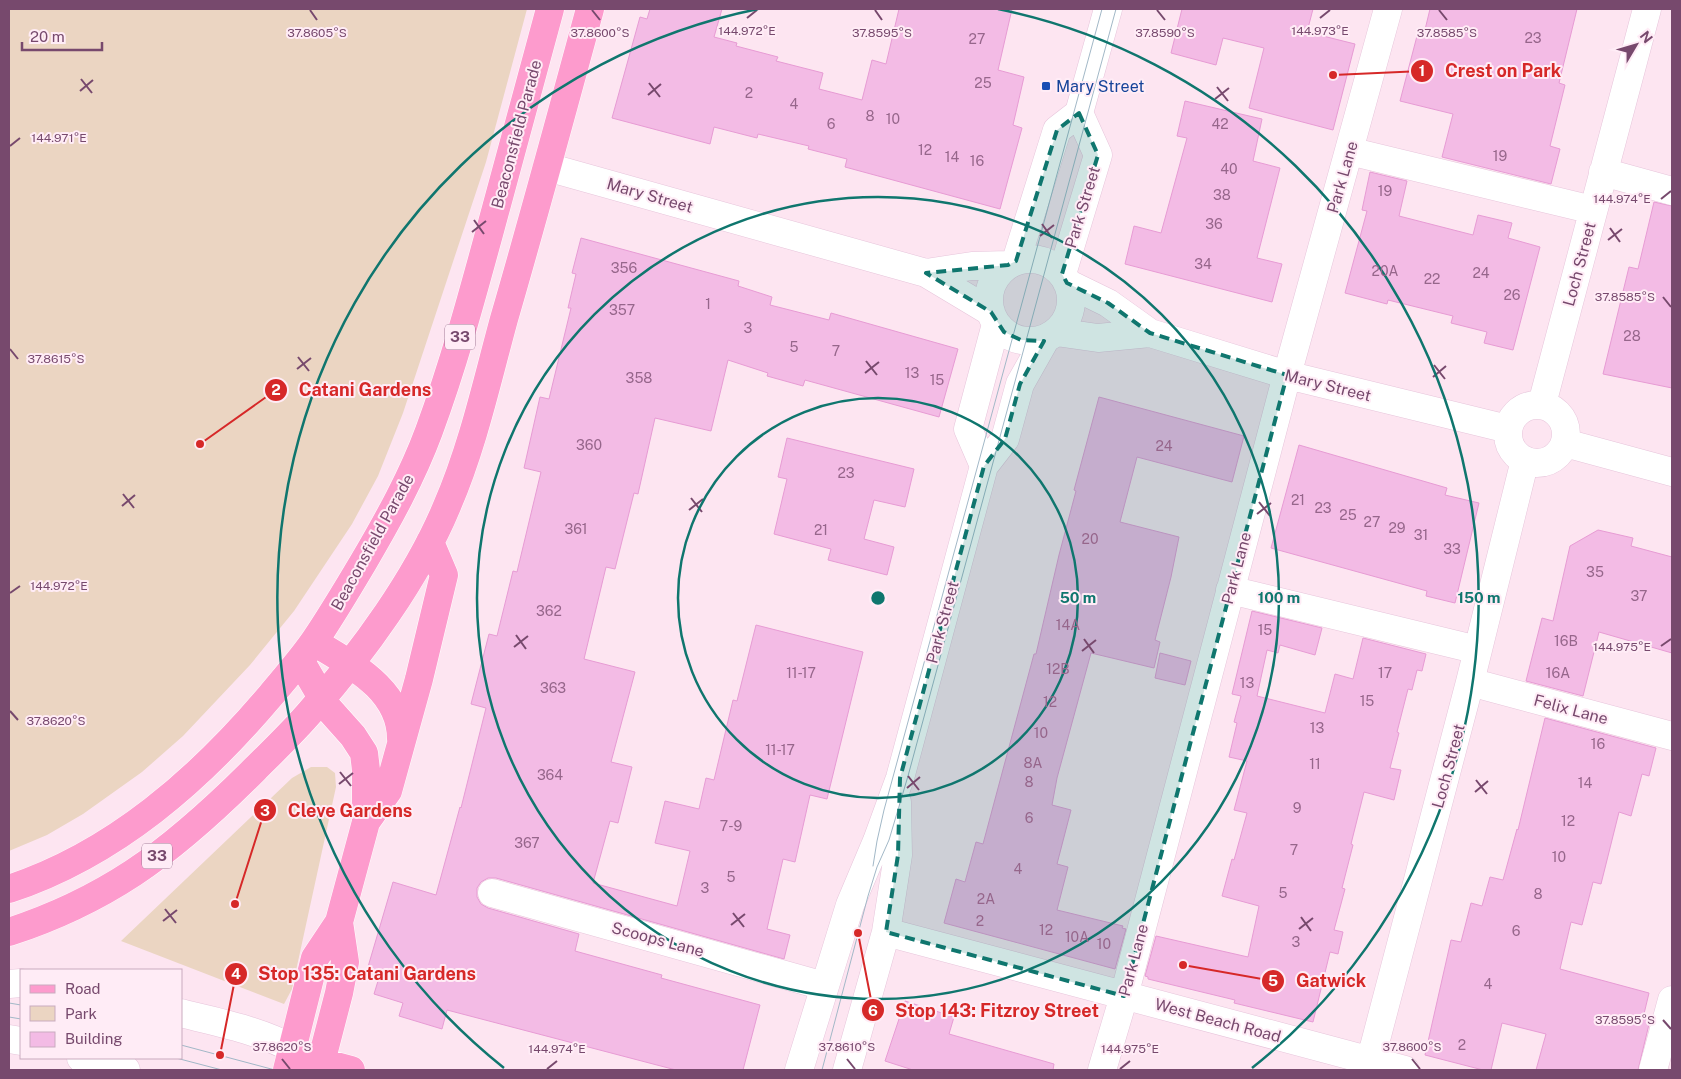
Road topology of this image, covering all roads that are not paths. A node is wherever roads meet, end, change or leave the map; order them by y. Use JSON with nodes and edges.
{"nodes":[{"id":1,"x":550,"y":9,"type":"edge"},
{"id":2,"x":590,"y":9,"type":"edge"},
{"id":3,"x":1108,"y":9,"type":"edge"},
{"id":4,"x":1388,"y":9,"type":"edge"},
{"id":5,"x":1647,"y":9,"type":"edge"},
{"id":6,"x":1079,"y":114,"type":"junction"},
{"id":7,"x":1349,"y":150,"type":"junction"},
{"id":8,"x":547,"y":167,"type":"junction"},
{"id":9,"x":1602,"y":172,"type":"junction"},
{"id":10,"x":1672,"y":191,"type":"edge"},
{"id":11,"x":1593,"y":210,"type":"junction"},
{"id":12,"x":1012,"y":263,"type":"junction"},
{"id":13,"x":926,"y":273,"type":"junction"},
{"id":14,"x":1065,"y":278,"type":"junction"},
{"id":15,"x":994,"y":318,"type":"junction"},
{"id":16,"x":1150,"y":333,"type":"junction"},
{"id":17,"x":1051,"y":335,"type":"junction"},
{"id":18,"x":1286,"y":375,"type":"junction"},
{"id":19,"x":1542,"y":404,"type":"junction"},
{"id":20,"x":1508,"y":429,"type":"junction"},
{"id":21,"x":1565,"y":444,"type":"junction"},
{"id":22,"x":1524,"y":460,"type":"junction"},
{"id":23,"x":984,"y":466,"type":"junction"},
{"id":24,"x":1672,"y":472,"type":"edge"},
{"id":25,"x":430,"y":542,"type":"junction"},
{"id":26,"x":1230,"y":590,"type":"junction"},
{"id":27,"x":1478,"y":650,"type":"junction"},
{"id":28,"x":307,"y":651,"type":"junction"},
{"id":29,"x":349,"y":664,"type":"junction"},
{"id":30,"x":1470,"y":682,"type":"junction"},
{"id":31,"x":322,"y":698,"type":"junction"},
{"id":32,"x":1672,"y":736,"type":"edge"},
{"id":33,"x":401,"y":741,"type":"junction"},
{"id":34,"x":900,"y":778,"type":"junction"},
{"id":35,"x":366,"y":822,"type":"junction"},
{"id":36,"x":9,"y":889,"type":"edge"},
{"id":37,"x":492,"y":893,"type":"dead end"},
{"id":38,"x":339,"y":922,"type":"junction"},
{"id":39,"x":9,"y":932,"type":"edge"},
{"id":40,"x":886,"y":932,"type":"junction"},
{"id":41,"x":824,"y":986,"type":"junction"},
{"id":42,"x":1124,"y":996,"type":"junction"},
{"id":43,"x":1672,"y":1000,"type":"edge"},
{"id":44,"x":182,"y":1014,"type":"edge"},
{"id":45,"x":85,"y":1059,"type":"edge"},
{"id":46,"x":290,"y":1060,"type":"edge"},
{"id":47,"x":320,"y":1066,"type":"edge"},
{"id":48,"x":1369,"y":1066,"type":"edge"},
{"id":49,"x":126,"y":1070,"type":"edge"},
{"id":50,"x":351,"y":1070,"type":"edge"},
{"id":51,"x":799,"y":1070,"type":"edge"},
{"id":52,"x":847,"y":1070,"type":"edge"},
{"id":53,"x":1102,"y":1070,"type":"edge"},
{"id":54,"x":1405,"y":1070,"type":"edge"},
{"id":55,"x":1653,"y":1070,"type":"edge"}],
"edges":[{"from":1,"to":28,"type":"main road","name":"Beaconsfield Parade","number":"33"},
{"from":2,"to":8,"type":"main road","number":"33"},
{"from":3,"to":6,"type":"street"},
{"from":4,"to":7,"type":"street","name":"Park Lane"},
{"from":5,"to":9,"type":"street","name":"Loch Street"},
{"from":6,"to":12,"type":"street"},
{"from":6,"to":14,"type":"street","name":"Park Street"},
{"from":7,"to":11,"type":"street"},
{"from":7,"to":18,"type":"street","name":"Park Lane"},
{"from":8,"to":13,"type":"street","name":"Mary Street"},
{"from":8,"to":25,"type":"main road","number":"33"},
{"from":9,"to":10,"type":"street"},
{"from":9,"to":11,"type":"street","name":"Loch Street"},
{"from":11,"to":19,"type":"street","name":"Loch Street"},
{"from":12,"to":13,"type":"street","name":"Mary Street"},
{"from":12,"to":14,"type":"street"},
{"from":12,"to":15,"type":"street"},
{"from":13,"to":15,"type":"street","name":"Mary Street"},
{"from":14,"to":16,"type":"street","name":"Mary Street"},
{"from":14,"to":17,"type":"street"},
{"from":15,"to":17,"type":"street"},
{"from":15,"to":23,"type":"street"},
{"from":16,"to":17,"type":"street","name":"Mary Street"},
{"from":16,"to":18,"type":"street","name":"Mary Street"},
{"from":17,"to":23,"type":"street","name":"Park Street"},
{"from":18,"to":20,"type":"street","name":"Mary Street"},
{"from":18,"to":26,"type":"street","name":"Park Lane"},
{"from":19,"to":20,"type":"street"},
{"from":19,"to":21,"type":"street"},
{"from":20,"to":22,"type":"street"},
{"from":21,"to":22,"type":"street"},
{"from":21,"to":24,"type":"street"},
{"from":22,"to":27,"type":"street","name":"Loch Street"},
{"from":23,"to":34,"type":"street","name":"Park Street"},
{"from":25,"to":29,"type":"main road","number":"33"},
{"from":25,"to":33,"type":"main road"},
{"from":26,"to":27,"type":"street"},
{"from":26,"to":42,"type":"street","name":"Park Lane"},
{"from":27,"to":30,"type":"street","name":"Loch Street"},
{"from":28,"to":29,"type":"main road"},
{"from":28,"to":31,"type":"main road"},
{"from":28,"to":36,"type":"main road","name":"Beaconsfield Parade","number":"33"},
{"from":29,"to":31,"type":"main road","number":"33"},
{"from":29,"to":33,"type":"main road"},
{"from":30,"to":32,"type":"street","name":"Felix Lane"},
{"from":30,"to":48,"type":"street","name":"Loch Street"},
{"from":31,"to":35,"type":"main road"},
{"from":31,"to":39,"type":"main road","number":"33"},
{"from":33,"to":35,"type":"main road"},
{"from":34,"to":40,"type":"street","name":"Park Street"},
{"from":34,"to":41,"type":"street","name":"Park Street"},
{"from":35,"to":38,"type":"main road"},
{"from":37,"to":41,"type":"street","name":"Scoops Lane"},
{"from":38,"to":46,"type":"main road"},
{"from":38,"to":47,"type":"main road"},
{"from":40,"to":42,"type":"street","name":"West Beach Road"},
{"from":40,"to":52,"type":"street","name":"Park Street"},
{"from":41,"to":51,"type":"street","name":"Park Street"},
{"from":42,"to":48,"type":"street","name":"West Beach Road"},
{"from":42,"to":53,"type":"street","name":"Park Lane"},
{"from":43,"to":55,"type":"street"},
{"from":44,"to":46,"type":"street"},
{"from":45,"to":49,"type":"street"},
{"from":46,"to":47,"type":"main road"},
{"from":47,"to":50,"type":"main road"},
{"from":48,"to":54,"type":"street","name":"West Beach Road"}]}
